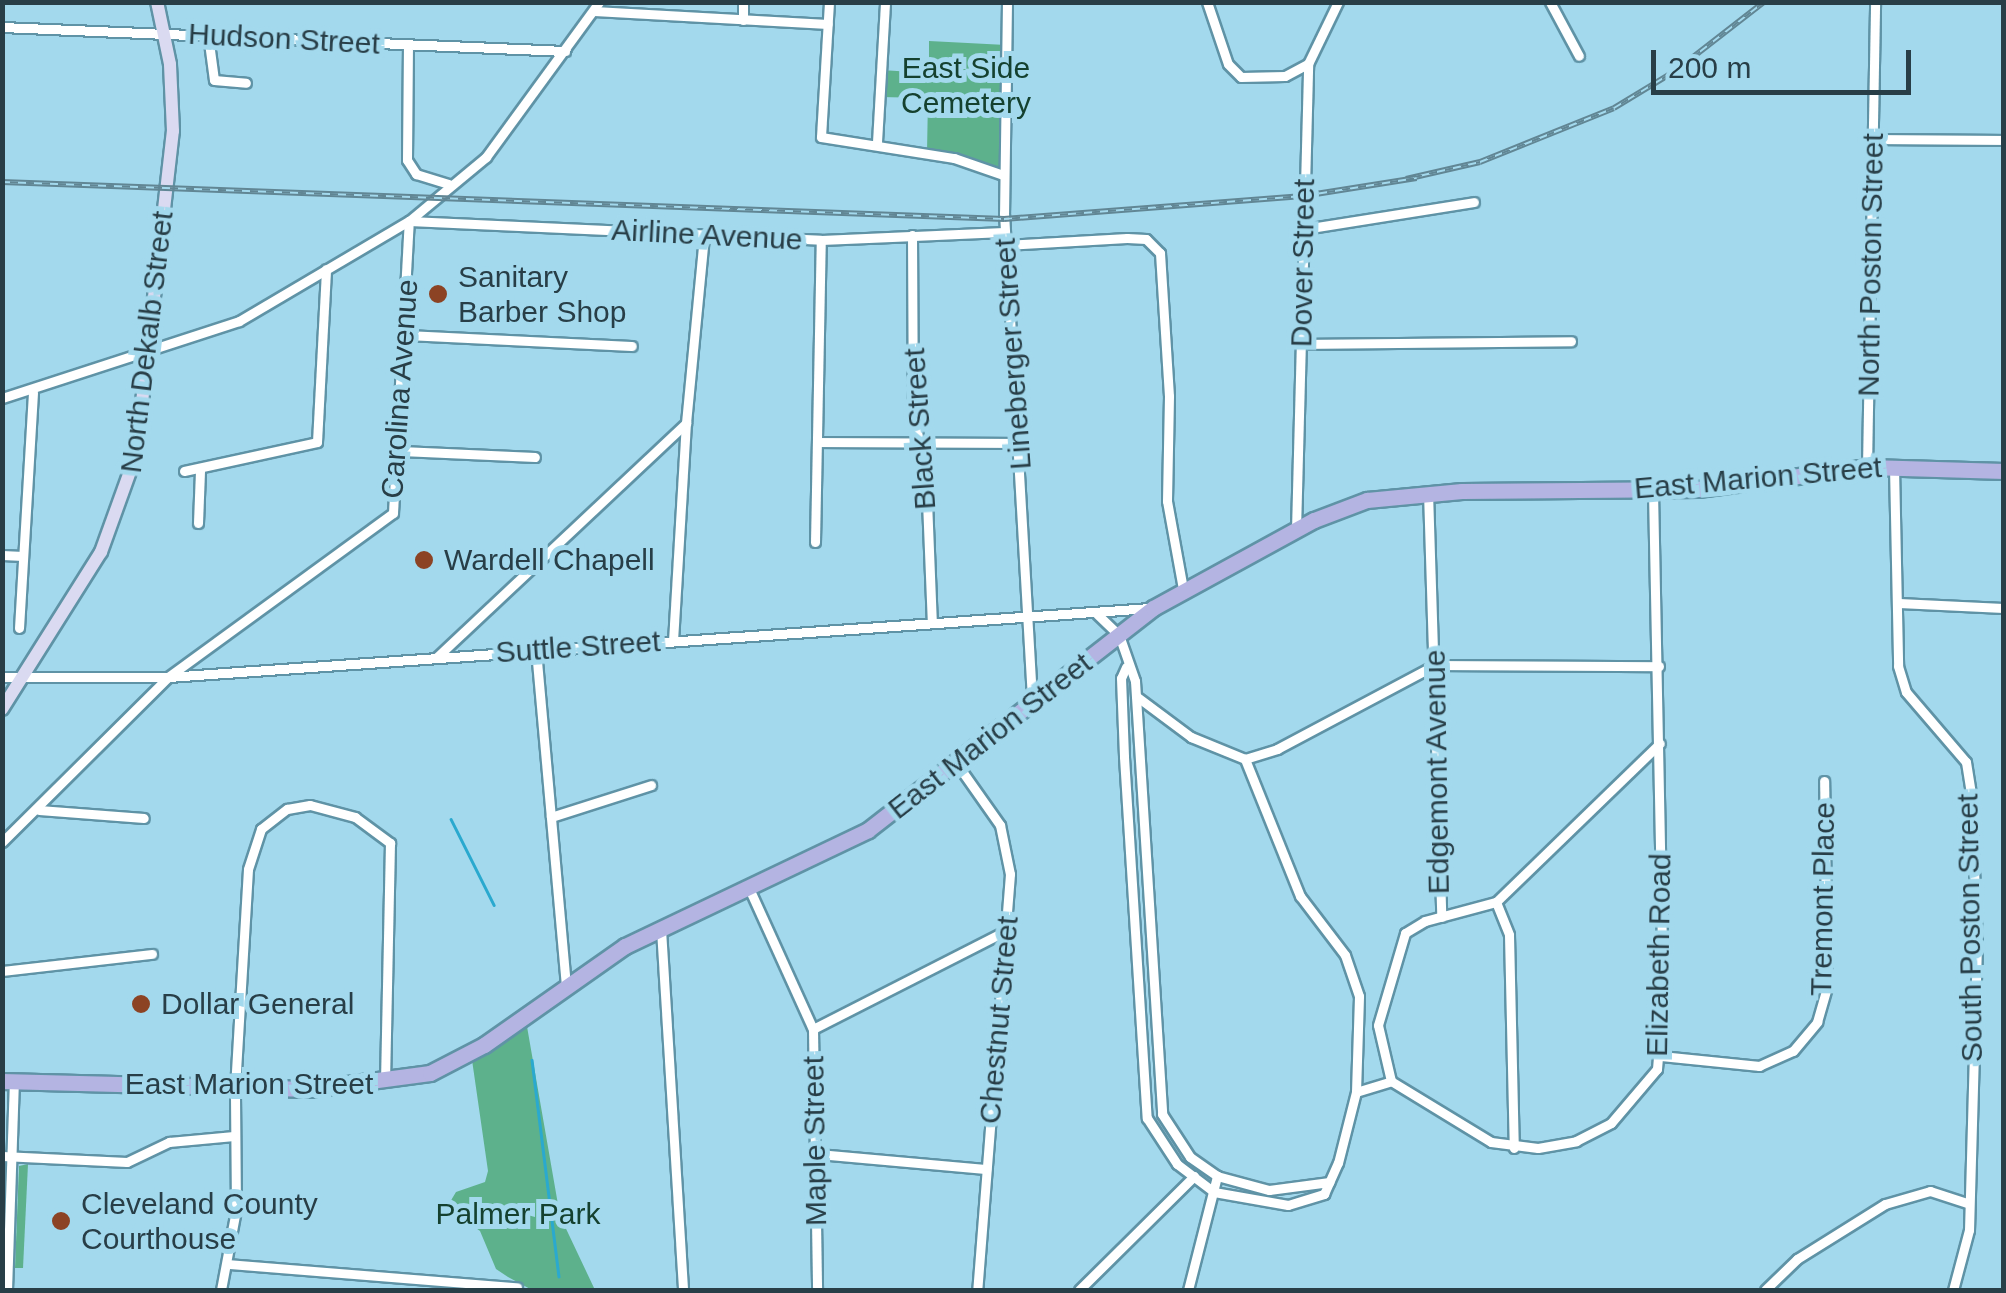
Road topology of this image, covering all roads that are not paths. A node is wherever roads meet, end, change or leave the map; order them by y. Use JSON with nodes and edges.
{"nodes":[{"id":1,"x":157,"y":2,"type":"edge"},
{"id":2,"x":743,"y":2,"type":"edge"},
{"id":3,"x":829,"y":2,"type":"edge"},
{"id":4,"x":885,"y":2,"type":"edge"},
{"id":5,"x":1007,"y":2,"type":"edge"},
{"id":6,"x":1207,"y":2,"type":"edge"},
{"id":7,"x":1338,"y":2,"type":"edge"},
{"id":8,"x":1550,"y":2,"type":"edge"},
{"id":9,"x":1875,"y":2,"type":"edge"},
{"id":10,"x":597,"y":7,"type":"edge"},
{"id":11,"x":743,"y":20,"type":"junction"},
{"id":12,"x":828,"y":24,"type":"junction"},
{"id":13,"x":2,"y":27,"type":"edge"},
{"id":14,"x":166,"y":33,"type":"junction"},
{"id":15,"x":208,"y":36,"type":"junction"},
{"id":16,"x":408,"y":44,"type":"junction"},
{"id":17,"x":565,"y":51,"type":"junction"},
{"id":18,"x":1579,"y":56,"type":"dead end"},
{"id":19,"x":1308,"y":64,"type":"junction"},
{"id":20,"x":246,"y":83,"type":"dead end"},
{"id":21,"x":1874,"y":139,"type":"junction"},
{"id":22,"x":2004,"y":140,"type":"edge"},
{"id":23,"x":878,"y":142,"type":"junction"},
{"id":24,"x":1003,"y":176,"type":"junction"},
{"id":25,"x":450,"y":184,"type":"junction"},
{"id":26,"x":1474,"y":202,"type":"dead end"},
{"id":27,"x":409,"y":221,"type":"junction"},
{"id":28,"x":1304,"y":229,"type":"junction"},
{"id":29,"x":1004,"y":232,"type":"junction"},
{"id":30,"x":912,"y":235,"type":"junction"},
{"id":31,"x":704,"y":236,"type":"junction"},
{"id":32,"x":821,"y":240,"type":"junction"},
{"id":33,"x":1005,"y":245,"type":"junction"},
{"id":34,"x":326,"y":270,"type":"junction"},
{"id":35,"x":406,"y":335,"type":"junction"},
{"id":36,"x":1571,"y":341,"type":"dead end"},
{"id":37,"x":1302,"y":344,"type":"junction"},
{"id":38,"x":632,"y":346,"type":"dead end"},
{"id":39,"x":149,"y":350,"type":"junction"},
{"id":40,"x":33,"y":392,"type":"junction"},
{"id":41,"x":2,"y":398,"type":"edge"},
{"id":42,"x":686,"y":423,"type":"junction"},
{"id":43,"x":817,"y":442,"type":"junction"},
{"id":44,"x":1020,"y":443,"type":"junction"},
{"id":45,"x":918,"y":444,"type":"junction"},
{"id":46,"x":400,"y":452,"type":"junction"},
{"id":47,"x":535,"y":457,"type":"dead end"},
{"id":48,"x":1867,"y":466,"type":"junction"},
{"id":49,"x":1894,"y":466,"type":"junction"},
{"id":50,"x":200,"y":470,"type":"junction"},
{"id":51,"x":2004,"y":470,"type":"edge"},
{"id":52,"x":184,"y":471,"type":"dead end"},
{"id":53,"x":1653,"y":490,"type":"junction"},
{"id":54,"x":1428,"y":492,"type":"junction"},
{"id":55,"x":198,"y":523,"type":"dead end"},
{"id":56,"x":1296,"y":530,"type":"junction"},
{"id":57,"x":815,"y":542,"type":"dead end"},
{"id":58,"x":2,"y":556,"type":"edge"},
{"id":59,"x":23,"y":556,"type":"junction"},
{"id":60,"x":1183,"y":589,"type":"junction"},
{"id":61,"x":1898,"y":604,"type":"junction"},
{"id":62,"x":1154,"y":608,"type":"junction"},
{"id":63,"x":2004,"y":608,"type":"edge"},
{"id":64,"x":1089,"y":612,"type":"junction"},
{"id":65,"x":1029,"y":617,"type":"junction"},
{"id":66,"x":932,"y":624,"type":"junction"},
{"id":67,"x":19,"y":628,"type":"dead end"},
{"id":68,"x":1119,"y":635,"type":"junction"},
{"id":69,"x":673,"y":641,"type":"junction"},
{"id":70,"x":536,"y":650,"type":"junction"},
{"id":71,"x":437,"y":657,"type":"junction"},
{"id":72,"x":1435,"y":666,"type":"junction"},
{"id":73,"x":1659,"y":666,"type":"junction"},
{"id":74,"x":1126,"y":667,"type":"junction"},
{"id":75,"x":26,"y":673,"type":"junction"},
{"id":76,"x":2,"y":677,"type":"edge"},
{"id":77,"x":168,"y":677,"type":"junction"},
{"id":78,"x":1136,"y":696,"type":"junction"},
{"id":79,"x":1032,"y":704,"type":"junction"},
{"id":80,"x":2,"y":709,"type":"edge"},
{"id":81,"x":1660,"y":743,"type":"junction"},
{"id":82,"x":1245,"y":759,"type":"junction"},
{"id":83,"x":958,"y":764,"type":"junction"},
{"id":84,"x":1824,"y":780,"type":"dead end"},
{"id":85,"x":651,"y":785,"type":"dead end"},
{"id":86,"x":39,"y":810,"type":"junction"},
{"id":87,"x":144,"y":818,"type":"dead end"},
{"id":88,"x":551,"y":818,"type":"junction"},
{"id":89,"x":2,"y":842,"type":"edge"},
{"id":90,"x":1130,"y":862,"type":"junction"},
{"id":91,"x":1144,"y":862,"type":"junction"},
{"id":92,"x":748,"y":886,"type":"junction"},
{"id":93,"x":1496,"y":902,"type":"junction"},
{"id":94,"x":1441,"y":917,"type":"junction"},
{"id":95,"x":660,"y":928,"type":"junction"},
{"id":96,"x":1007,"y":930,"type":"junction"},
{"id":97,"x":152,"y":954,"type":"dead end"},
{"id":98,"x":2,"y":971,"type":"edge"},
{"id":99,"x":566,"y":986,"type":"junction"},
{"id":100,"x":813,"y":1030,"type":"junction"},
{"id":101,"x":1140,"y":1034,"type":"junction"},
{"id":102,"x":1154,"y":1034,"type":"junction"},
{"id":103,"x":1661,"y":1056,"type":"junction"},
{"id":104,"x":1391,"y":1081,"type":"junction"},
{"id":105,"x":8,"y":1082,"type":"edge"},
{"id":106,"x":384,"y":1084,"type":"junction"},
{"id":107,"x":235,"y":1088,"type":"junction"},
{"id":108,"x":1356,"y":1092,"type":"junction"},
{"id":109,"x":234,"y":1136,"type":"junction"},
{"id":110,"x":1514,"y":1148,"type":"junction"},
{"id":111,"x":817,"y":1154,"type":"junction"},
{"id":112,"x":7,"y":1156,"type":"edge"},
{"id":113,"x":1202,"y":1167,"type":"junction"},
{"id":114,"x":986,"y":1170,"type":"junction"},
{"id":115,"x":1218,"y":1176,"type":"junction"},
{"id":116,"x":1192,"y":1179,"type":"junction"},
{"id":117,"x":1329,"y":1182,"type":"junction"},
{"id":118,"x":1214,"y":1192,"type":"junction"},
{"id":119,"x":1966,"y":1203,"type":"junction"},
{"id":120,"x":6,"y":1233,"type":"edge"},
{"id":121,"x":228,"y":1264,"type":"junction"},
{"id":122,"x":517,"y":1288,"type":"dead end"},
{"id":123,"x":8,"y":1290,"type":"edge"},
{"id":124,"x":221,"y":1290,"type":"edge"},
{"id":125,"x":683,"y":1290,"type":"edge"},
{"id":126,"x":817,"y":1290,"type":"edge"},
{"id":127,"x":976,"y":1290,"type":"edge"},
{"id":128,"x":1079,"y":1290,"type":"edge"},
{"id":129,"x":1188,"y":1290,"type":"edge"},
{"id":130,"x":1764,"y":1290,"type":"edge"},
{"id":131,"x":1953,"y":1290,"type":"edge"}],
"edges":[{"from":1,"to":14,"type":"main road","name":"North Dekalb Street"},
{"from":2,"to":11,"type":"street"},
{"from":3,"to":12,"type":"street"},
{"from":4,"to":23,"type":"street"},
{"from":5,"to":24,"type":"street","name":"Lineberger Street"},
{"from":6,"to":19,"type":"street"},
{"from":7,"to":19,"type":"street","name":"Dover Street"},
{"from":8,"to":18,"type":"street"},
{"from":9,"to":21,"type":"street","name":"North Poston Street"},
{"from":10,"to":11,"type":"street"},
{"from":10,"to":17,"type":"street"},
{"from":11,"to":12,"type":"street"},
{"from":12,"to":23,"type":"street"},
{"from":13,"to":14,"type":"street","name":"Hudson Street"},
{"from":14,"to":15,"type":"street","name":"Hudson Street"},
{"from":14,"to":39,"type":"main road","name":"North Dekalb Street"},
{"from":15,"to":16,"type":"street","name":"Hudson Street"},
{"from":15,"to":20,"type":"street"},
{"from":16,"to":17,"type":"street","name":"Hudson Street"},
{"from":16,"to":25,"type":"street"},
{"from":17,"to":25,"type":"street"},
{"from":19,"to":28,"type":"street","name":"Dover Street"},
{"from":21,"to":22,"type":"street"},
{"from":21,"to":48,"type":"street","name":"North Poston Street"},
{"from":23,"to":24,"type":"street"},
{"from":24,"to":29,"type":"street","name":"Lineberger Street"},
{"from":25,"to":27,"type":"street"},
{"from":26,"to":28,"type":"street"},
{"from":27,"to":31,"type":"street","name":"Airline Avenue"},
{"from":27,"to":34,"type":"street"},
{"from":27,"to":35,"type":"street","name":"Carolina Avenue"},
{"from":28,"to":37,"type":"street","name":"Dover Street"},
{"from":29,"to":30,"type":"street","name":"Airline Avenue"},
{"from":29,"to":33,"type":"street","name":"Lineberger Street"},
{"from":30,"to":32,"type":"street","name":"Airline Avenue"},
{"from":30,"to":45,"type":"street","name":"Black Street"},
{"from":31,"to":32,"type":"street","name":"Airline Avenue"},
{"from":31,"to":42,"type":"street"},
{"from":32,"to":43,"type":"street"},
{"from":33,"to":44,"type":"street","name":"Lineberger Street"},
{"from":33,"to":60,"type":"street"},
{"from":34,"to":39,"type":"street"},
{"from":34,"to":50,"type":"street"},
{"from":35,"to":38,"type":"street"},
{"from":35,"to":46,"type":"street","name":"Carolina Avenue"},
{"from":36,"to":37,"type":"street"},
{"from":37,"to":56,"type":"street","name":"Dover Street"},
{"from":39,"to":40,"type":"street"},
{"from":39,"to":75,"type":"main road","name":"North Dekalb Street"},
{"from":40,"to":41,"type":"street"},
{"from":40,"to":59,"type":"street"},
{"from":42,"to":69,"type":"street"},
{"from":42,"to":71,"type":"street"},
{"from":43,"to":45,"type":"street"},
{"from":43,"to":57,"type":"street"},
{"from":44,"to":45,"type":"street"},
{"from":44,"to":65,"type":"street","name":"Lineberger Street"},
{"from":45,"to":66,"type":"street","name":"Black Street"},
{"from":46,"to":47,"type":"street"},
{"from":46,"to":77,"type":"street","name":"Carolina Avenue"},
{"from":48,"to":49,"type":"main road","name":"East Marion Street"},
{"from":48,"to":53,"type":"main road","name":"East Marion Street"},
{"from":49,"to":51,"type":"main road","name":"East Marion Street"},
{"from":49,"to":61,"type":"street","name":"South Poston Street"},
{"from":50,"to":52,"type":"street"},
{"from":50,"to":55,"type":"street"},
{"from":53,"to":54,"type":"main road","name":"East Marion Street"},
{"from":53,"to":73,"type":"street","name":"Elizabeth Road"},
{"from":54,"to":56,"type":"main road","name":"East Marion Street"},
{"from":54,"to":72,"type":"street","name":"Edgemont Avenue"},
{"from":56,"to":60,"type":"main road","name":"East Marion Street"},
{"from":58,"to":59,"type":"street"},
{"from":59,"to":67,"type":"street"},
{"from":60,"to":62,"type":"main road","name":"East Marion Street"},
{"from":61,"to":63,"type":"street"},
{"from":61,"to":119,"type":"street","name":"South Poston Street"},
{"from":62,"to":64,"type":"street","name":"Suttle Street"},
{"from":62,"to":68,"type":"main road","name":"East Marion Street"},
{"from":64,"to":65,"type":"street","name":"Suttle Street"},
{"from":64,"to":68,"type":"street"},
{"from":65,"to":66,"type":"street","name":"Suttle Street"},
{"from":65,"to":79,"type":"street","name":"Lineberger Street"},
{"from":66,"to":69,"type":"street","name":"Suttle Street"},
{"from":68,"to":74,"type":"street"},
{"from":68,"to":79,"type":"main road","name":"East Marion Street"},
{"from":69,"to":70,"type":"street","name":"Suttle Street"},
{"from":70,"to":71,"type":"street","name":"Suttle Street"},
{"from":70,"to":88,"type":"street"},
{"from":71,"to":77,"type":"street","name":"Suttle Street"},
{"from":72,"to":73,"type":"street"},
{"from":72,"to":82,"type":"street"},
{"from":72,"to":94,"type":"street","name":"Edgemont Avenue"},
{"from":73,"to":81,"type":"street","name":"Elizabeth Road"},
{"from":74,"to":78,"type":"street"},
{"from":74,"to":90,"type":"street"},
{"from":75,"to":76,"type":"street","name":"Suttle Street"},
{"from":75,"to":77,"type":"street","name":"Suttle Street"},
{"from":75,"to":80,"type":"main road","name":"North Dekalb Street"},
{"from":77,"to":86,"type":"street","name":"Carolina Avenue"},
{"from":78,"to":82,"type":"street"},
{"from":78,"to":91,"type":"street"},
{"from":79,"to":83,"type":"main road","name":"East Marion Street"},
{"from":81,"to":93,"type":"street"},
{"from":81,"to":103,"type":"street","name":"Elizabeth Road"},
{"from":82,"to":108,"type":"street"},
{"from":83,"to":92,"type":"main road","name":"East Marion Street"},
{"from":83,"to":96,"type":"street","name":"Chestnut Street"},
{"from":84,"to":103,"type":"street","name":"Tremont Place"},
{"from":85,"to":88,"type":"street"},
{"from":86,"to":87,"type":"street"},
{"from":86,"to":89,"type":"street","name":"Carolina Avenue"},
{"from":88,"to":99,"type":"street"},
{"from":90,"to":91,"type":"street"},
{"from":90,"to":101,"type":"street"},
{"from":91,"to":102,"type":"street"},
{"from":92,"to":95,"type":"main road","name":"East Marion Street"},
{"from":92,"to":100,"type":"street","name":"Maple Street"},
{"from":93,"to":94,"type":"street"},
{"from":93,"to":110,"type":"street"},
{"from":94,"to":104,"type":"street","name":"Edgemont Avenue"},
{"from":95,"to":99,"type":"main road","name":"East Marion Street"},
{"from":95,"to":125,"type":"street"},
{"from":96,"to":100,"type":"street"},
{"from":96,"to":114,"type":"street","name":"Chestnut Street"},
{"from":97,"to":98,"type":"street"},
{"from":99,"to":106,"type":"main road","name":"East Marion Street"},
{"from":100,"to":111,"type":"street","name":"Maple Street"},
{"from":101,"to":102,"type":"street"},
{"from":101,"to":116,"type":"street"},
{"from":102,"to":113,"type":"street"},
{"from":103,"to":110,"type":"street","name":"Elizabeth Road"},
{"from":104,"to":108,"type":"street"},
{"from":104,"to":110,"type":"street","name":"Elizabeth Road"},
{"from":105,"to":107,"type":"main road","name":"East Marion Street"},
{"from":105,"to":112,"type":"street"},
{"from":106,"to":107,"type":"main road","name":"East Marion Street"},
{"from":106,"to":107,"type":"street"},
{"from":107,"to":109,"type":"street"},
{"from":108,"to":117,"type":"street"},
{"from":109,"to":112,"type":"street"},
{"from":109,"to":121,"type":"street"},
{"from":111,"to":114,"type":"street"},
{"from":111,"to":126,"type":"street","name":"Maple Street"},
{"from":112,"to":120,"type":"street"},
{"from":113,"to":115,"type":"street"},
{"from":113,"to":116,"type":"street"},
{"from":114,"to":127,"type":"street","name":"Chestnut Street"},
{"from":115,"to":117,"type":"street"},
{"from":115,"to":118,"type":"street"},
{"from":116,"to":118,"type":"street"},
{"from":116,"to":128,"type":"street"},
{"from":117,"to":118,"type":"street"},
{"from":118,"to":129,"type":"street"},
{"from":119,"to":130,"type":"street"},
{"from":119,"to":131,"type":"street","name":"South Poston Street"},
{"from":120,"to":123,"type":"street"},
{"from":121,"to":122,"type":"street"},
{"from":121,"to":124,"type":"street"}]}
